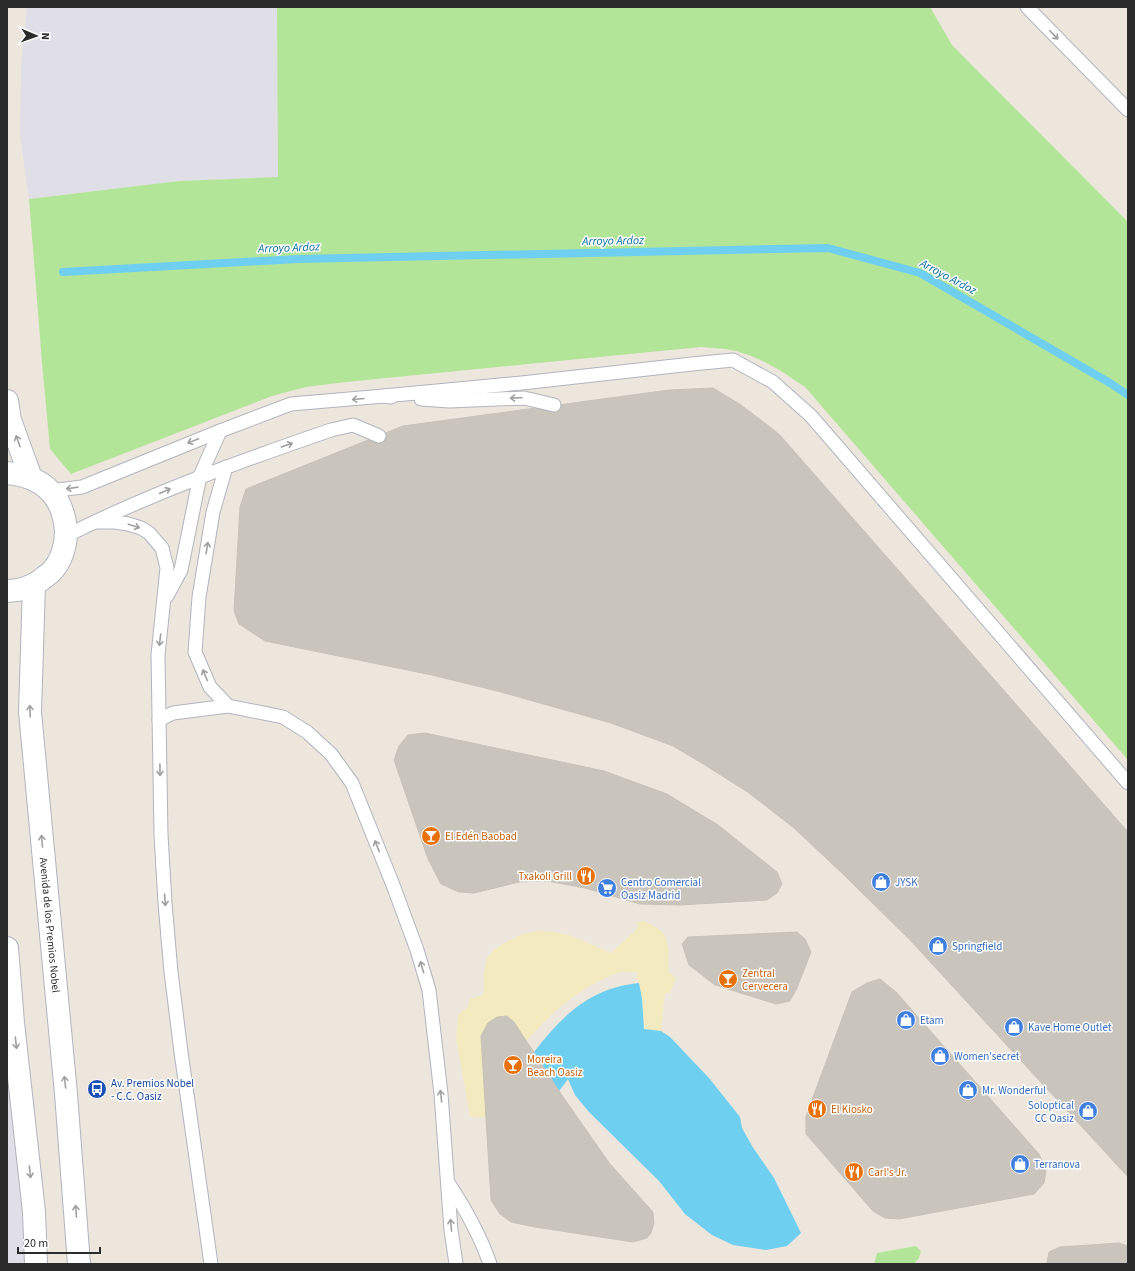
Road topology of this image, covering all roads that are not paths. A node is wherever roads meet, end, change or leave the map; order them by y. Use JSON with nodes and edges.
{"nodes":[{"id":1,"x":1027,"y":7,"type":"edge"},
{"id":2,"x":1128,"y":110,"type":"edge"},
{"id":3,"x":384,"y":396,"type":"junction"},
{"id":4,"x":7,"y":401,"type":"edge"},
{"id":5,"x":554,"y":405,"type":"dead end"},
{"id":6,"x":220,"y":431,"type":"junction"},
{"id":7,"x":379,"y":436,"type":"dead end"},
{"id":8,"x":226,"y":467,"type":"junction"},
{"id":9,"x":7,"y":474,"type":"edge"},
{"id":10,"x":200,"y":476,"type":"junction"},
{"id":11,"x":31,"y":478,"type":"junction"},
{"id":12,"x":50,"y":491,"type":"junction"},
{"id":13,"x":95,"y":522,"type":"junction"},
{"id":14,"x":66,"y":536,"type":"junction"},
{"id":15,"x":34,"y":585,"type":"junction"},
{"id":16,"x":7,"y":591,"type":"edge"},
{"id":17,"x":165,"y":600,"type":"junction"},
{"id":18,"x":228,"y":706,"type":"junction"},
{"id":19,"x":159,"y":720,"type":"junction"},
{"id":20,"x":1128,"y":783,"type":"edge"},
{"id":21,"x":7,"y":948,"type":"edge"},
{"id":22,"x":448,"y":1183,"type":"junction"},
{"id":23,"x":36,"y":1264,"type":"edge"},
{"id":24,"x":79,"y":1264,"type":"edge"},
{"id":25,"x":211,"y":1264,"type":"edge"},
{"id":26,"x":456,"y":1264,"type":"edge"},
{"id":27,"x":490,"y":1264,"type":"edge"}],
"edges":[{"from":1,"to":2,"type":"lane","one_way":true},
{"from":5,"to":3,"type":"lane","one_way":true},
{"from":3,"to":6,"type":"lane","one_way":true},
{"from":3,"to":20,"type":"lane"},
{"from":11,"to":4,"type":"street","one_way":true},
{"from":6,"to":10,"type":"lane"},
{"from":6,"to":12,"type":"lane","one_way":true},
{"from":8,"to":7,"type":"lane","one_way":true},
{"from":8,"to":10,"type":"lane"},
{"from":18,"to":8,"type":"lane","one_way":true},
{"from":9,"to":11,"type":"street"},
{"from":13,"to":10,"type":"lane","one_way":true},
{"from":10,"to":17,"type":"lane"},
{"from":11,"to":12,"type":"street"},
{"from":12,"to":14,"type":"street"},
{"from":13,"to":14,"type":"lane"},
{"from":13,"to":17,"type":"lane","one_way":true},
{"from":14,"to":15,"type":"street"},
{"from":15,"to":16,"type":"street"},
{"from":24,"to":15,"type":"street","name":"Avenida de los Premios Nobel","one_way":true},
{"from":17,"to":19,"type":"lane","one_way":true},
{"from":18,"to":19,"type":"lane"},
{"from":22,"to":18,"type":"lane","one_way":true},
{"from":19,"to":25,"type":"lane","one_way":true},
{"from":21,"to":23,"type":"street","one_way":true},
{"from":26,"to":22,"type":"lane","one_way":true},
{"from":22,"to":27,"type":"lane"}]}
